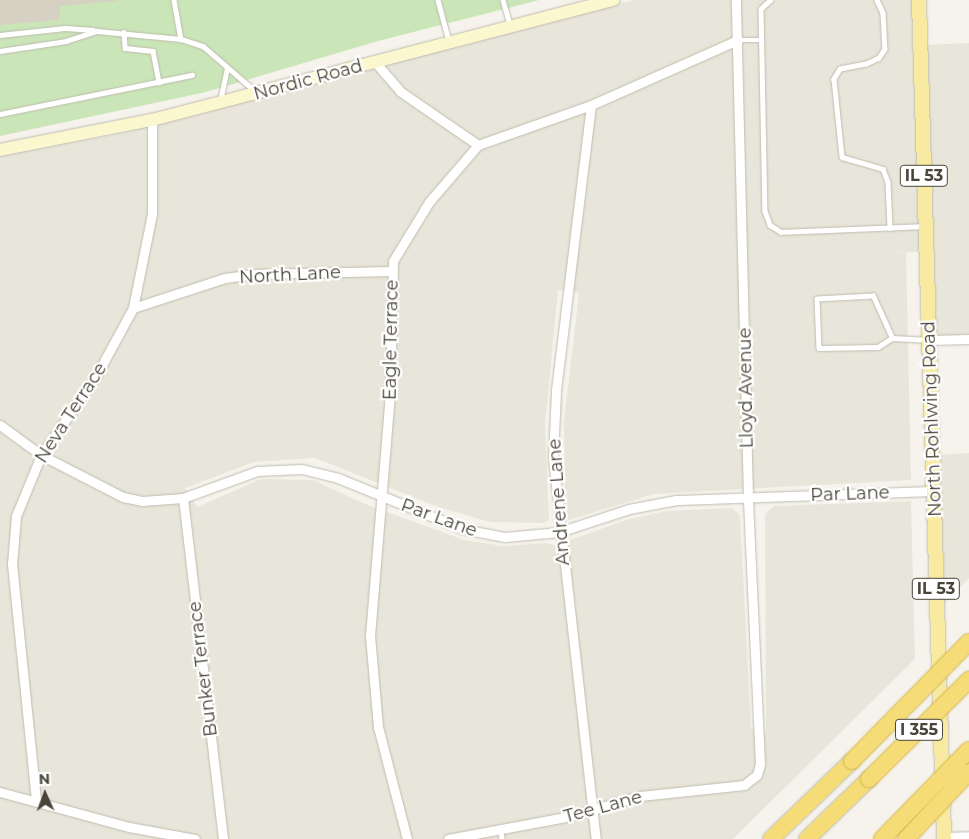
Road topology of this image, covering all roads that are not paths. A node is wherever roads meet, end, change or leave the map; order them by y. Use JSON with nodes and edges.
{"nodes":[{"id":1,"x":174,"y":0,"type":"edge"},
{"id":2,"x":438,"y":0,"type":"edge"},
{"id":3,"x":503,"y":0,"type":"edge"},
{"id":4,"x":614,"y":0,"type":"edge"},
{"id":5,"x":736,"y":0,"type":"edge"},
{"id":6,"x":771,"y":0,"type":"edge"},
{"id":7,"x":877,"y":0,"type":"edge"},
{"id":8,"x":919,"y":0,"type":"edge"},
{"id":9,"x":511,"y":27,"type":"junction"},
{"id":10,"x":97,"y":31,"type":"junction"},
{"id":11,"x":124,"y":32,"type":"junction"},
{"id":12,"x":0,"y":35,"type":"edge"},
{"id":13,"x":181,"y":39,"type":"junction"},
{"id":14,"x":738,"y":40,"type":"junction"},
{"id":15,"x":761,"y":40,"type":"junction"},
{"id":16,"x":449,"y":43,"type":"junction"},
{"id":17,"x":0,"y":51,"type":"edge"},
{"id":18,"x":375,"y":62,"type":"junction"},
{"id":19,"x":227,"y":68,"type":"junction"},
{"id":20,"x":192,"y":75,"type":"dead end"},
{"id":21,"x":159,"y":82,"type":"junction"},
{"id":22,"x":258,"y":94,"type":"junction"},
{"id":23,"x":220,"y":103,"type":"junction"},
{"id":24,"x":591,"y":105,"type":"junction"},
{"id":25,"x":0,"y":114,"type":"edge"},
{"id":26,"x":152,"y":120,"type":"junction"},
{"id":27,"x":478,"y":144,"type":"junction"},
{"id":28,"x":0,"y":150,"type":"edge"},
{"id":29,"x":926,"y":226,"type":"junction"},
{"id":30,"x":890,"y":228,"type":"junction"},
{"id":31,"x":392,"y":271,"type":"junction"},
{"id":32,"x":134,"y":308,"type":"junction"},
{"id":33,"x":892,"y":338,"type":"junction"},
{"id":34,"x":969,"y":339,"type":"edge"},
{"id":35,"x":929,"y":340,"type":"junction"},
{"id":36,"x":0,"y":425,"type":"edge"},
{"id":37,"x":41,"y":455,"type":"junction"},
{"id":38,"x":934,"y":491,"type":"junction"},
{"id":39,"x":380,"y":496,"type":"junction"},
{"id":40,"x":183,"y":498,"type":"junction"},
{"id":41,"x":748,"y":498,"type":"junction"},
{"id":42,"x":559,"y":532,"type":"junction"},
{"id":43,"x":969,"y":642,"type":"edge"},
{"id":44,"x":969,"y":680,"type":"edge"},
{"id":45,"x":969,"y":750,"type":"edge"},
{"id":46,"x":969,"y":772,"type":"edge"},
{"id":47,"x":757,"y":775,"type":"joint"},
{"id":48,"x":0,"y":792,"type":"edge"},
{"id":49,"x":36,"y":800,"type":"junction"},
{"id":50,"x":594,"y":810,"type":"junction"},
{"id":51,"x":501,"y":835,"type":"edge"},
{"id":52,"x":969,"y":836,"type":"edge"},
{"id":53,"x":944,"y":838,"type":"edge"},
{"id":54,"x":195,"y":839,"type":"edge"},
{"id":55,"x":223,"y":839,"type":"edge"},
{"id":56,"x":407,"y":839,"type":"edge"},
{"id":57,"x":448,"y":839,"type":"edge"},
{"id":58,"x":596,"y":839,"type":"edge"},
{"id":59,"x":771,"y":839,"type":"edge"},
{"id":60,"x":807,"y":839,"type":"edge"},
{"id":61,"x":882,"y":839,"type":"edge"},
{"id":62,"x":906,"y":839,"type":"edge"}],
"edges":[{"from":1,"to":13,"type":"lane"},
{"from":2,"to":16,"type":"lane"},
{"from":3,"to":9,"type":"lane"},
{"from":4,"to":9,"type":"street","name":"Nordic Road"},
{"from":5,"to":14,"type":"street","name":"Lloyd Avenue"},
{"from":6,"to":15,"type":"lane"},
{"from":7,"to":30,"type":"lane"},
{"from":8,"to":29,"type":"main road","name":"North Rohlwing Road","number":"IL 53"},
{"from":9,"to":16,"type":"street","name":"Nordic Road"},
{"from":10,"to":11,"type":"lane"},
{"from":10,"to":12,"type":"lane"},
{"from":10,"to":17,"type":"lane"},
{"from":11,"to":13,"type":"lane"},
{"from":11,"to":21,"type":"lane"},
{"from":13,"to":19,"type":"lane"},
{"from":14,"to":15,"type":"lane"},
{"from":14,"to":24,"type":"street"},
{"from":14,"to":41,"type":"street","name":"Lloyd Avenue"},
{"from":15,"to":30,"type":"lane"},
{"from":16,"to":18,"type":"street","name":"Nordic Road"},
{"from":18,"to":22,"type":"street","name":"Nordic Road"},
{"from":18,"to":27,"type":"street"},
{"from":19,"to":22,"type":"lane"},
{"from":19,"to":23,"type":"lane"},
{"from":20,"to":21,"type":"lane"},
{"from":21,"to":25,"type":"lane"},
{"from":22,"to":23,"type":"street","name":"Nordic Road"},
{"from":23,"to":26,"type":"street","name":"Nordic Road"},
{"from":24,"to":27,"type":"street"},
{"from":24,"to":42,"type":"street","name":"Andrene Lane"},
{"from":26,"to":28,"type":"street","name":"Nordic Road"},
{"from":26,"to":32,"type":"street","name":"Neva Terrace"},
{"from":27,"to":31,"type":"street","name":"Eagle Terrace"},
{"from":29,"to":30,"type":"lane"},
{"from":29,"to":35,"type":"main road","name":"North Rohlwing Road","number":"IL 53"},
{"from":31,"to":32,"type":"street","name":"North Lane"},
{"from":31,"to":39,"type":"street","name":"Eagle Terrace"},
{"from":32,"to":37,"type":"street","name":"Neva Terrace"},
{"from":33,"to":33,"type":"lane"},
{"from":33,"to":35,"type":"lane"},
{"from":34,"to":35,"type":"street"},
{"from":35,"to":38,"type":"main road","name":"North Rohlwing Road","number":"IL 53"},
{"from":36,"to":37,"type":"street","name":"Par Lane"},
{"from":37,"to":40,"type":"street","name":"Par Lane"},
{"from":37,"to":49,"type":"street","name":"Neva Terrace"},
{"from":38,"to":41,"type":"street","name":"Par Lane"},
{"from":38,"to":53,"type":"main road","name":"North Rohlwing Road","number":"IL 53"},
{"from":39,"to":40,"type":"street","name":"Par Lane"},
{"from":39,"to":42,"type":"street","name":"Par Lane"},
{"from":39,"to":56,"type":"street","name":"Eagle Terrace"},
{"from":40,"to":55,"type":"street","name":"Bunker Terrace"},
{"from":41,"to":42,"type":"street","name":"Par Lane"},
{"from":41,"to":47,"type":"street","name":"Lloyd Avenue"},
{"from":42,"to":50,"type":"street","name":"Andrene Lane"},
{"from":43,"to":59,"type":"highway","bridge":true},
{"from":44,"to":60,"type":"highway","number":"I 355","bridge":true},
{"from":45,"to":61,"type":"highway","number":"I 355","bridge":true},
{"from":46,"to":62,"type":"highway","bridge":true},
{"from":47,"to":50,"type":"street","name":"Tee Lane"},
{"from":48,"to":49,"type":"street"},
{"from":49,"to":54,"type":"street"},
{"from":50,"to":51,"type":"street","name":"Tee Lane"},
{"from":50,"to":58,"type":"street","name":"Andrene Lane"},
{"from":51,"to":57,"type":"street","name":"Tee Lane"},
{"from":52,"to":53,"type":"street"}]}
